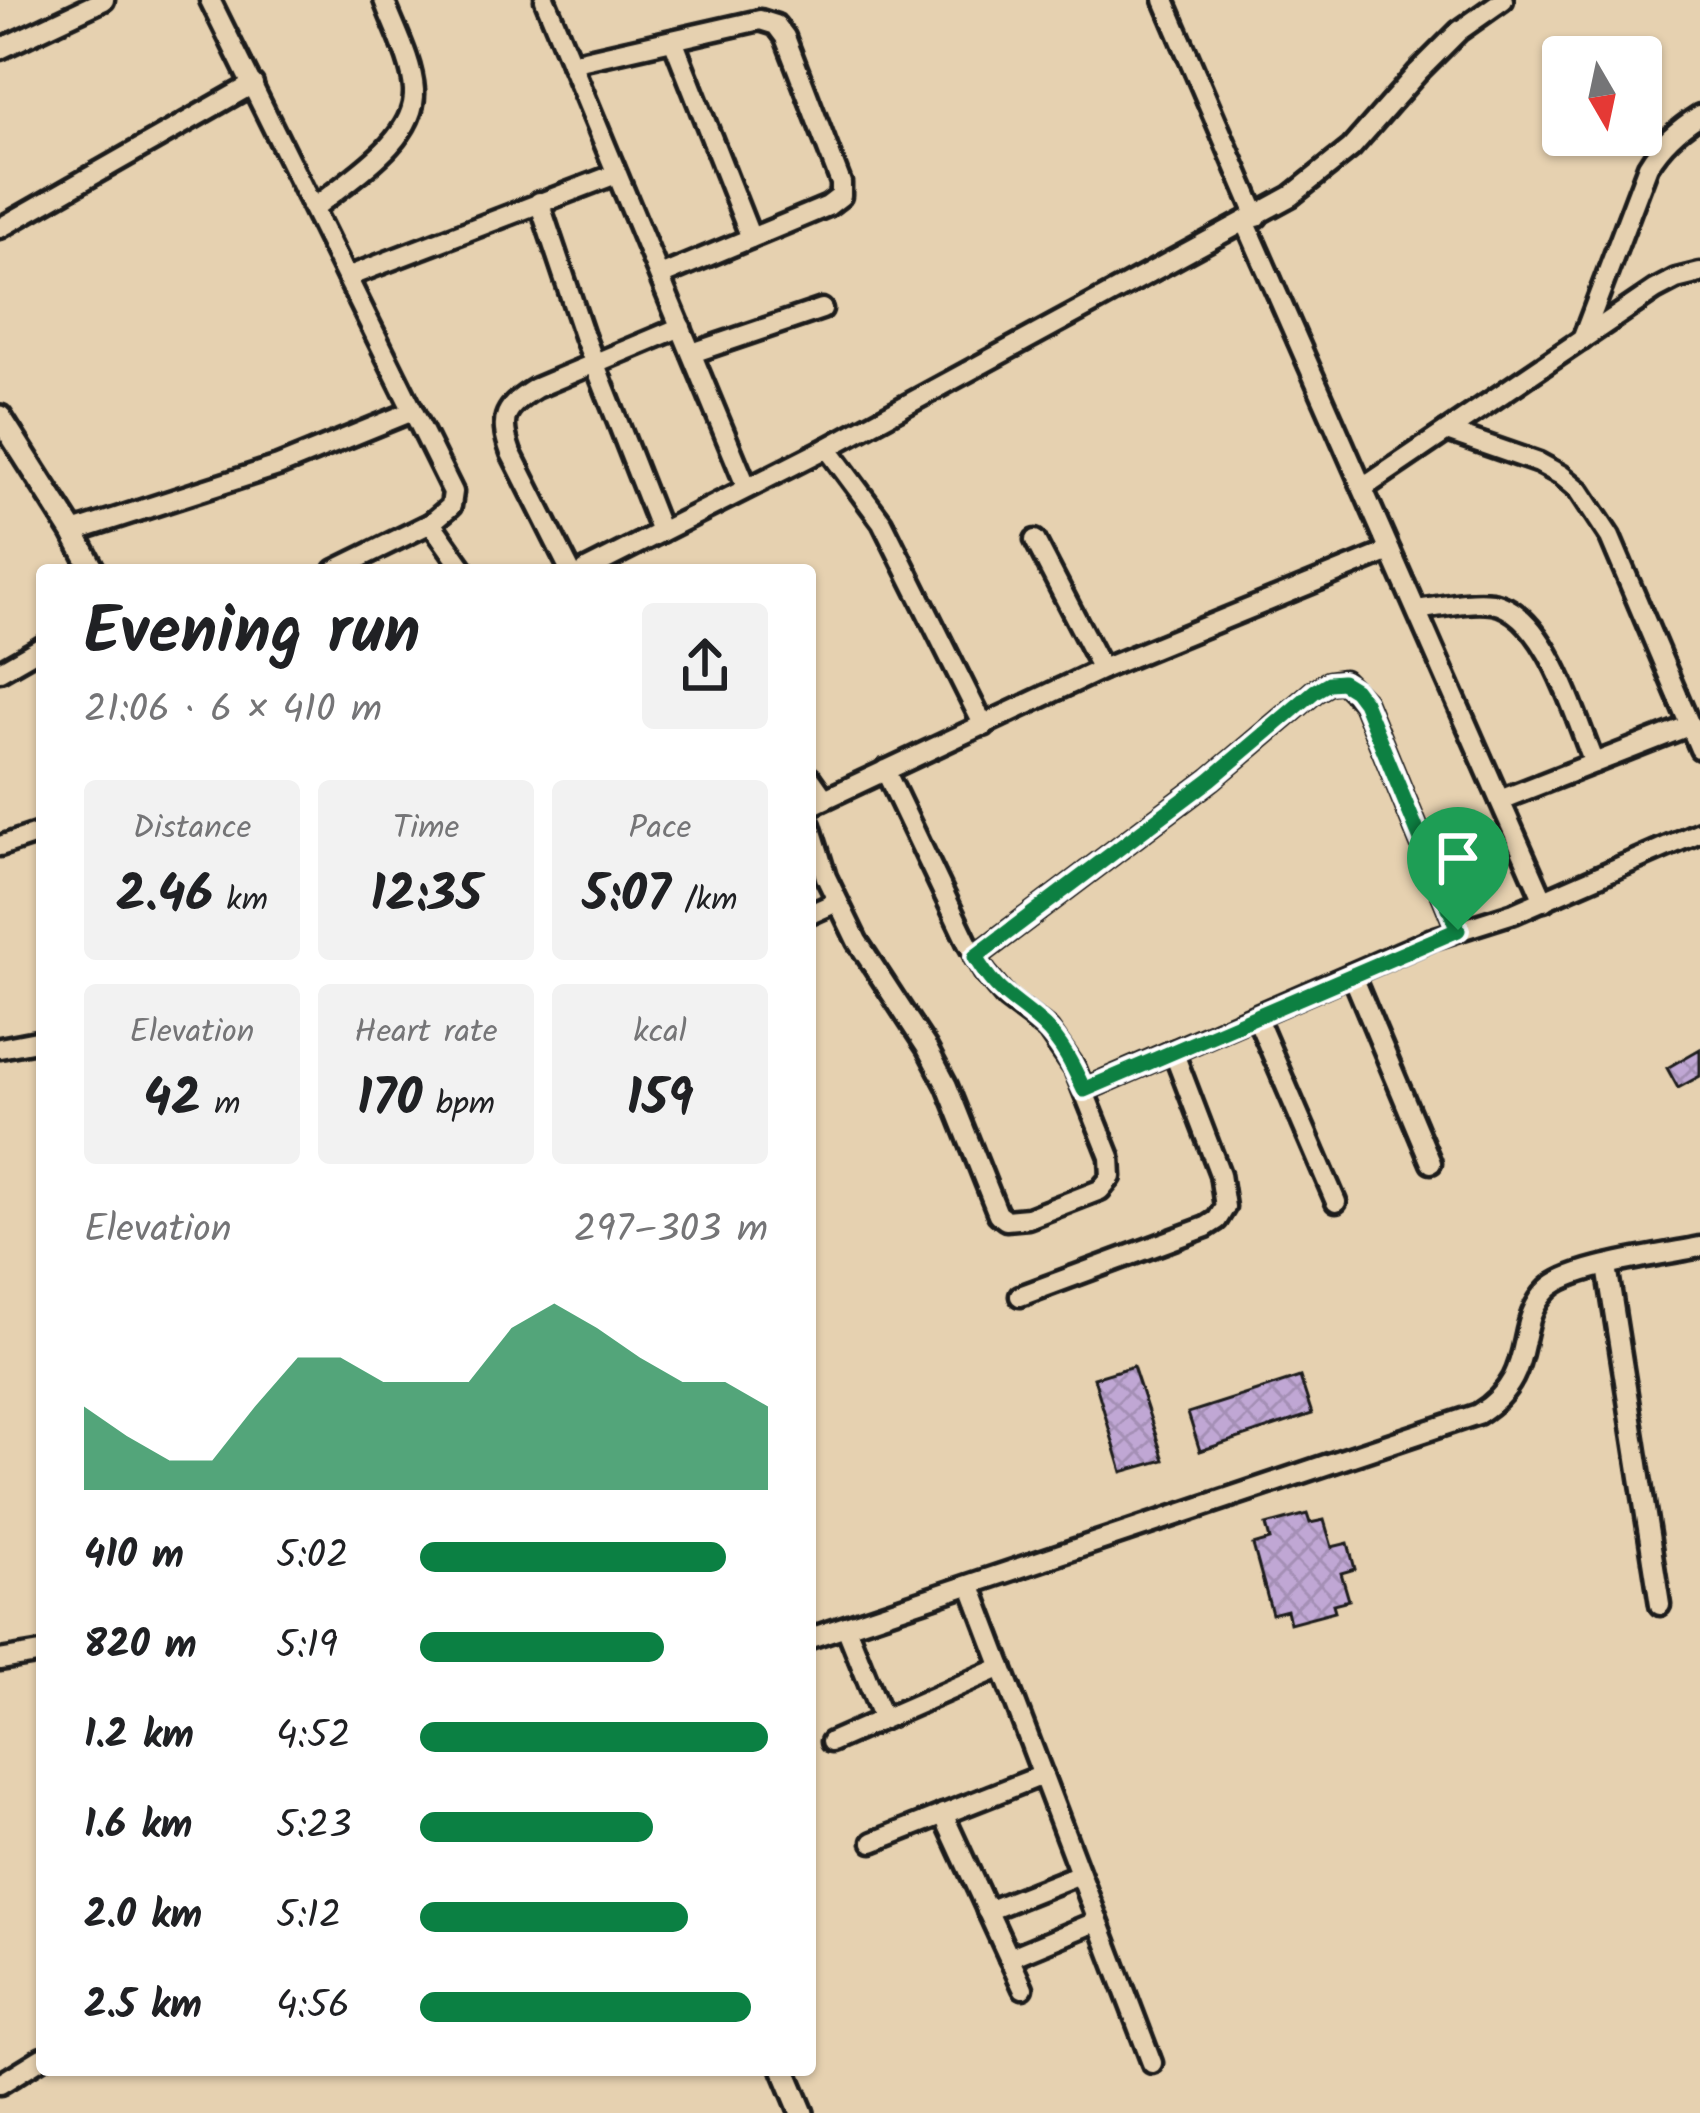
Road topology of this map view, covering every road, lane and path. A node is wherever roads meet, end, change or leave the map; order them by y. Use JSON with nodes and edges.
{"nodes":[{"id":1,"x":104,"y":0,"type":"edge"},
{"id":2,"x":210,"y":0,"type":"edge"},
{"id":3,"x":384,"y":0,"type":"edge"},
{"id":4,"x":545,"y":0,"type":"edge"},
{"id":5,"x":1164,"y":0,"type":"edge"},
{"id":6,"x":1503,"y":0,"type":"edge"},
{"id":7,"x":673,"y":40,"type":"junction"},
{"id":8,"x":0,"y":49,"type":"edge"},
{"id":9,"x":571,"y":63,"type":"junction"},
{"id":10,"x":253,"y":84,"type":"junction"},
{"id":11,"x":1700,"y":115,"type":"edge"},
{"id":12,"x":616,"y":174,"type":"junction"},
{"id":13,"x":539,"y":202,"type":"junction"},
{"id":14,"x":314,"y":208,"type":"junction"},
{"id":15,"x":1252,"y":220,"type":"junction"},
{"id":16,"x":0,"y":228,"type":"edge"},
{"id":17,"x":751,"y":238,"type":"junction"},
{"id":18,"x":1700,"y":274,"type":"edge"},
{"id":19,"x":660,"y":276,"type":"junction"},
{"id":20,"x":347,"y":277,"type":"junction"},
{"id":21,"x":822,"y":309,"type":"dead end"},
{"id":22,"x":681,"y":327,"type":"junction"},
{"id":23,"x":1582,"y":340,"type":"junction"},
{"id":24,"x":692,"y":353,"type":"junction"},
{"id":25,"x":594,"y":362,"type":"junction"},
{"id":26,"x":412,"y":411,"type":"junction"},
{"id":27,"x":0,"y":418,"type":"edge"},
{"id":28,"x":1447,"y":431,"type":"junction"},
{"id":29,"x":827,"y":448,"type":"junction"},
{"id":30,"x":747,"y":488,"type":"junction"},
{"id":31,"x":1363,"y":488,"type":"junction"},
{"id":32,"x":431,"y":524,"type":"junction"},
{"id":33,"x":73,"y":532,"type":"junction"},
{"id":34,"x":661,"y":532,"type":"junction"},
{"id":35,"x":1035,"y":540,"type":"dead end"},
{"id":36,"x":1390,"y":551,"type":"junction"},
{"id":37,"x":90,"y":564,"type":"edge"},
{"id":38,"x":347,"y":564,"type":"edge"},
{"id":39,"x":460,"y":564,"type":"edge"},
{"id":40,"x":567,"y":564,"type":"edge"},
{"id":41,"x":598,"y":564,"type":"edge"},
{"id":42,"x":1417,"y":610,"type":"junction"},
{"id":43,"x":36,"y":650,"type":"edge"},
{"id":44,"x":1102,"y":669,"type":"junction"},
{"id":45,"x":0,"y":671,"type":"edge"},
{"id":46,"x":1691,"y":725,"type":"junction"},
{"id":47,"x":984,"y":726,"type":"junction"},
{"id":48,"x":1700,"y":748,"type":"edge"},
{"id":49,"x":1594,"y":763,"type":"junction"},
{"id":50,"x":885,"y":770,"type":"junction"},
{"id":51,"x":1500,"y":800,"type":"junction"},
{"id":52,"x":817,"y":802,"type":"edge"},
{"id":53,"x":1700,"y":832,"type":"edge"},
{"id":54,"x":36,"y":834,"type":"edge"},
{"id":55,"x":816,"y":844,"type":"edge"},
{"id":56,"x":0,"y":846,"type":"edge"},
{"id":57,"x":1544,"y":901,"type":"junction"},
{"id":58,"x":837,"y":902,"type":"junction"},
{"id":59,"x":816,"y":911,"type":"edge"},
{"id":60,"x":1458,"y":930,"type":"junction"},
{"id":61,"x":975,"y":957,"type":"junction"},
{"id":62,"x":1352,"y":974,"type":"junction"},
{"id":63,"x":1256,"y":1016,"type":"junction"},
{"id":64,"x":36,"y":1041,"type":"edge"},
{"id":65,"x":0,"y":1048,"type":"edge"},
{"id":66,"x":1173,"y":1051,"type":"junction"},
{"id":67,"x":1084,"y":1090,"type":"junction"},
{"id":68,"x":1431,"y":1163,"type":"dead end"},
{"id":69,"x":1336,"y":1202,"type":"dead end"},
{"id":70,"x":1700,"y":1248,"type":"edge"},
{"id":71,"x":1607,"y":1266,"type":"junction"},
{"id":72,"x":1020,"y":1296,"type":"dead end"},
{"id":73,"x":971,"y":1586,"type":"junction"},
{"id":74,"x":1660,"y":1605,"type":"dead end"},
{"id":75,"x":846,"y":1627,"type":"junction"},
{"id":76,"x":816,"y":1636,"type":"edge"},
{"id":77,"x":36,"y":1654,"type":"edge"},
{"id":78,"x":0,"y":1660,"type":"edge"},
{"id":79,"x":1002,"y":1667,"type":"junction"},
{"id":80,"x":884,"y":1719,"type":"junction"},
{"id":81,"x":831,"y":1742,"type":"dead end"},
{"id":82,"x":1042,"y":1775,"type":"junction"},
{"id":83,"x":943,"y":1814,"type":"junction"},
{"id":84,"x":873,"y":1842,"type":"dead end"},
{"id":85,"x":1080,"y":1874,"type":"junction"},
{"id":86,"x":988,"y":1911,"type":"junction"},
{"id":87,"x":1098,"y":1921,"type":"junction"},
{"id":88,"x":1009,"y":1958,"type":"junction"},
{"id":89,"x":1023,"y":1988,"type":"dead end"},
{"id":90,"x":36,"y":2061,"type":"edge"},
{"id":91,"x":1152,"y":2063,"type":"dead end"},
{"id":92,"x":787,"y":2076,"type":"edge"},
{"id":93,"x":0,"y":2084,"type":"edge"},
{"id":94,"x":802,"y":2113,"type":"edge"}],
"edges":[{"from":1,"to":8,"type":"street"},
{"from":2,"to":10,"type":"street"},
{"from":3,"to":14,"type":"street"},
{"from":4,"to":9,"type":"street"},
{"from":5,"to":15,"type":"street"},
{"from":6,"to":15,"type":"street"},
{"from":7,"to":9,"type":"street"},
{"from":7,"to":17,"type":"street"},
{"from":7,"to":17,"type":"street"},
{"from":9,"to":12,"type":"street"},
{"from":10,"to":14,"type":"street"},
{"from":10,"to":16,"type":"street"},
{"from":11,"to":23,"type":"street"},
{"from":12,"to":13,"type":"street"},
{"from":12,"to":19,"type":"street"},
{"from":13,"to":20,"type":"street"},
{"from":13,"to":25,"type":"street"},
{"from":14,"to":20,"type":"street"},
{"from":15,"to":29,"type":"street"},
{"from":15,"to":31,"type":"street"},
{"from":17,"to":19,"type":"street"},
{"from":18,"to":23,"type":"street"},
{"from":19,"to":22,"type":"street"},
{"from":20,"to":26,"type":"street"},
{"from":21,"to":24,"type":"street"},
{"from":22,"to":24,"type":"street"},
{"from":22,"to":25,"type":"street"},
{"from":23,"to":28,"type":"street"},
{"from":24,"to":30,"type":"street"},
{"from":25,"to":34,"type":"street"},
{"from":25,"to":40,"type":"street"},
{"from":26,"to":32,"type":"street"},
{"from":26,"to":33,"type":"street"},
{"from":27,"to":33,"type":"street"},
{"from":28,"to":31,"type":"street"},
{"from":28,"to":46,"type":"street"},
{"from":29,"to":30,"type":"street"},
{"from":29,"to":47,"type":"street"},
{"from":30,"to":34,"type":"street"},
{"from":31,"to":36,"type":"street"},
{"from":32,"to":38,"type":"street"},
{"from":32,"to":39,"type":"street"},
{"from":33,"to":37,"type":"street"},
{"from":34,"to":41,"type":"street"},
{"from":35,"to":44,"type":"street"},
{"from":36,"to":42,"type":"street"},
{"from":36,"to":44,"type":"street"},
{"from":42,"to":49,"type":"street"},
{"from":42,"to":51,"type":"street"},
{"from":43,"to":45,"type":"street"},
{"from":44,"to":47,"type":"street"},
{"from":46,"to":48,"type":"street"},
{"from":46,"to":49,"type":"street"},
{"from":47,"to":50,"type":"street"},
{"from":49,"to":51,"type":"street"},
{"from":50,"to":52,"type":"street"},
{"from":50,"to":61,"type":"street"},
{"from":51,"to":57,"type":"street"},
{"from":53,"to":57,"type":"street"},
{"from":54,"to":56,"type":"street"},
{"from":55,"to":58,"type":"street"},
{"from":57,"to":60,"type":"street"},
{"from":58,"to":59,"type":"street"},
{"from":58,"to":67,"type":"street"},
{"from":60,"to":61,"type":"street"},
{"from":60,"to":62,"type":"street"},
{"from":61,"to":67,"type":"street"},
{"from":62,"to":63,"type":"street"},
{"from":62,"to":68,"type":"street"},
{"from":63,"to":66,"type":"street"},
{"from":63,"to":69,"type":"street"},
{"from":64,"to":65,"type":"street"},
{"from":66,"to":67,"type":"street"},
{"from":66,"to":72,"type":"street"},
{"from":70,"to":71,"type":"street"},
{"from":71,"to":73,"type":"street"},
{"from":71,"to":74,"type":"street"},
{"from":73,"to":75,"type":"street"},
{"from":73,"to":79,"type":"street"},
{"from":75,"to":76,"type":"street"},
{"from":75,"to":80,"type":"street"},
{"from":77,"to":78,"type":"street"},
{"from":79,"to":80,"type":"street"},
{"from":79,"to":82,"type":"street"},
{"from":80,"to":81,"type":"street"},
{"from":82,"to":83,"type":"street"},
{"from":82,"to":85,"type":"street"},
{"from":83,"to":84,"type":"street"},
{"from":83,"to":86,"type":"street"},
{"from":85,"to":86,"type":"street"},
{"from":85,"to":87,"type":"street"},
{"from":86,"to":88,"type":"street"},
{"from":87,"to":88,"type":"street"},
{"from":87,"to":91,"type":"street"},
{"from":88,"to":89,"type":"street"},
{"from":90,"to":93,"type":"street"},
{"from":92,"to":94,"type":"street"}]}
